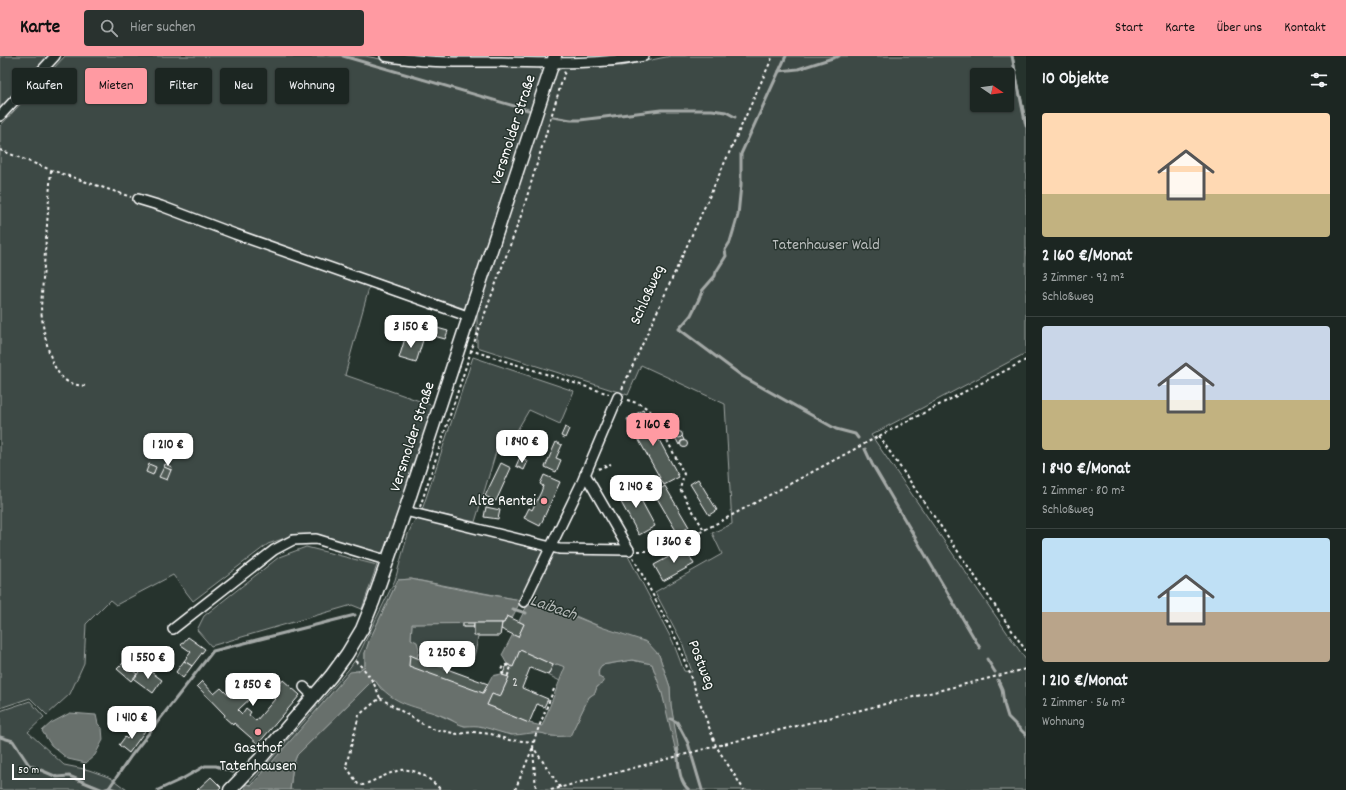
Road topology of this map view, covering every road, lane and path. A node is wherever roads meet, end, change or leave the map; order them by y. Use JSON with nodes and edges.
{"nodes":[{"id":1,"x":55,"y":56,"type":"edge"},
{"id":2,"x":385,"y":56,"type":"edge"},
{"id":3,"x":644,"y":56,"type":"edge"},
{"id":4,"x":772,"y":56,"type":"edge"},
{"id":5,"x":554,"y":60,"type":"edge"},
{"id":6,"x":567,"y":63,"type":"junction"},
{"id":7,"x":0,"y":116,"type":"edge"},
{"id":8,"x":0,"y":150,"type":"edge"},
{"id":9,"x":51,"y":170,"type":"junction"},
{"id":10,"x":138,"y":199,"type":"joint"},
{"id":11,"x":470,"y":317,"type":"junction"},
{"id":12,"x":471,"y":351,"type":"junction"},
{"id":13,"x":1026,"y":360,"type":"edge"},
{"id":14,"x":86,"y":386,"type":"dead end"},
{"id":15,"x":618,"y":397,"type":"junction"},
{"id":16,"x":879,"y":436,"type":"junction"},
{"id":17,"x":585,"y":474,"type":"junction"},
{"id":18,"x":406,"y":511,"type":"junction"},
{"id":19,"x":418,"y":514,"type":"junction"},
{"id":20,"x":704,"y":530,"type":"junction"},
{"id":21,"x":550,"y":547,"type":"junction"},
{"id":22,"x":629,"y":550,"type":"junction"},
{"id":23,"x":388,"y":561,"type":"junction"},
{"id":24,"x":524,"y":602,"type":"dead end"},
{"id":25,"x":173,"y":629,"type":"dead end"},
{"id":26,"x":1026,"y":651,"type":"edge"},
{"id":27,"x":352,"y":660,"type":"dead end"},
{"id":28,"x":1026,"y":669,"type":"edge"},
{"id":29,"x":510,"y":672,"type":"joint"},
{"id":30,"x":304,"y":687,"type":"dead end"},
{"id":31,"x":554,"y":689,"type":"dead end"},
{"id":32,"x":314,"y":696,"type":"junction"},
{"id":33,"x":380,"y":698,"type":"junction"},
{"id":34,"x":534,"y":742,"type":"junction"},
{"id":35,"x":716,"y":746,"type":"junction"},
{"id":36,"x":533,"y":747,"type":"junction"},
{"id":37,"x":562,"y":789,"type":"edge"},
{"id":38,"x":230,"y":790,"type":"edge"},
{"id":39,"x":441,"y":790,"type":"edge"},
{"id":40,"x":514,"y":790,"type":"edge"},
{"id":41,"x":536,"y":790,"type":"edge"},
{"id":42,"x":551,"y":790,"type":"edge"},
{"id":43,"x":744,"y":790,"type":"edge"}],
"edges":[{"from":1,"to":7,"type":"street"},
{"from":2,"to":5,"type":"street"},
{"from":3,"to":6,"type":"street"},
{"from":4,"to":15,"type":"path","name":"Schloßweg"},
{"from":5,"to":6,"type":"street"},
{"from":5,"to":11,"type":"main road","name":"Versmolder Straße"},
{"from":6,"to":12,"type":"path"},
{"from":8,"to":9,"type":"path"},
{"from":9,"to":10,"type":"path"},
{"from":9,"to":14,"type":"path"},
{"from":10,"to":11,"type":"street"},
{"from":11,"to":18,"type":"main road","name":"Versmolder Straße"},
{"from":12,"to":15,"type":"path"},
{"from":12,"to":19,"type":"path"},
{"from":13,"to":16,"type":"path"},
{"from":15,"to":17,"type":"street"},
{"from":15,"to":20,"type":"path"},
{"from":16,"to":20,"type":"path"},
{"from":16,"to":26,"type":"path"},
{"from":17,"to":21,"type":"street"},
{"from":17,"to":22,"type":"street"},
{"from":18,"to":19,"type":"street"},
{"from":18,"to":23,"type":"main road","name":"Versmolder Straße"},
{"from":19,"to":21,"type":"street"},
{"from":20,"to":22,"type":"path"},
{"from":21,"to":22,"type":"street"},
{"from":21,"to":24,"type":"street"},
{"from":22,"to":35,"type":"path","name":"Postweg"},
{"from":23,"to":25,"type":"street"},
{"from":23,"to":32,"type":"main road","name":"Versmolder Straße"},
{"from":27,"to":33,"type":"path"},
{"from":28,"to":35,"type":"path"},
{"from":29,"to":29,"type":"path"},
{"from":30,"to":32,"type":"street"},
{"from":31,"to":34,"type":"path"},
{"from":32,"to":38,"type":"main road","name":"Versmolder Straße"},
{"from":33,"to":34,"type":"path"},
{"from":33,"to":39,"type":"path"},
{"from":34,"to":36,"type":"path"},
{"from":35,"to":37,"type":"path"},
{"from":35,"to":43,"type":"path","name":"Postweg"},
{"from":36,"to":37,"type":"path"},
{"from":36,"to":40,"type":"path"},
{"from":36,"to":41,"type":"path"},
{"from":37,"to":42,"type":"path"}]}
